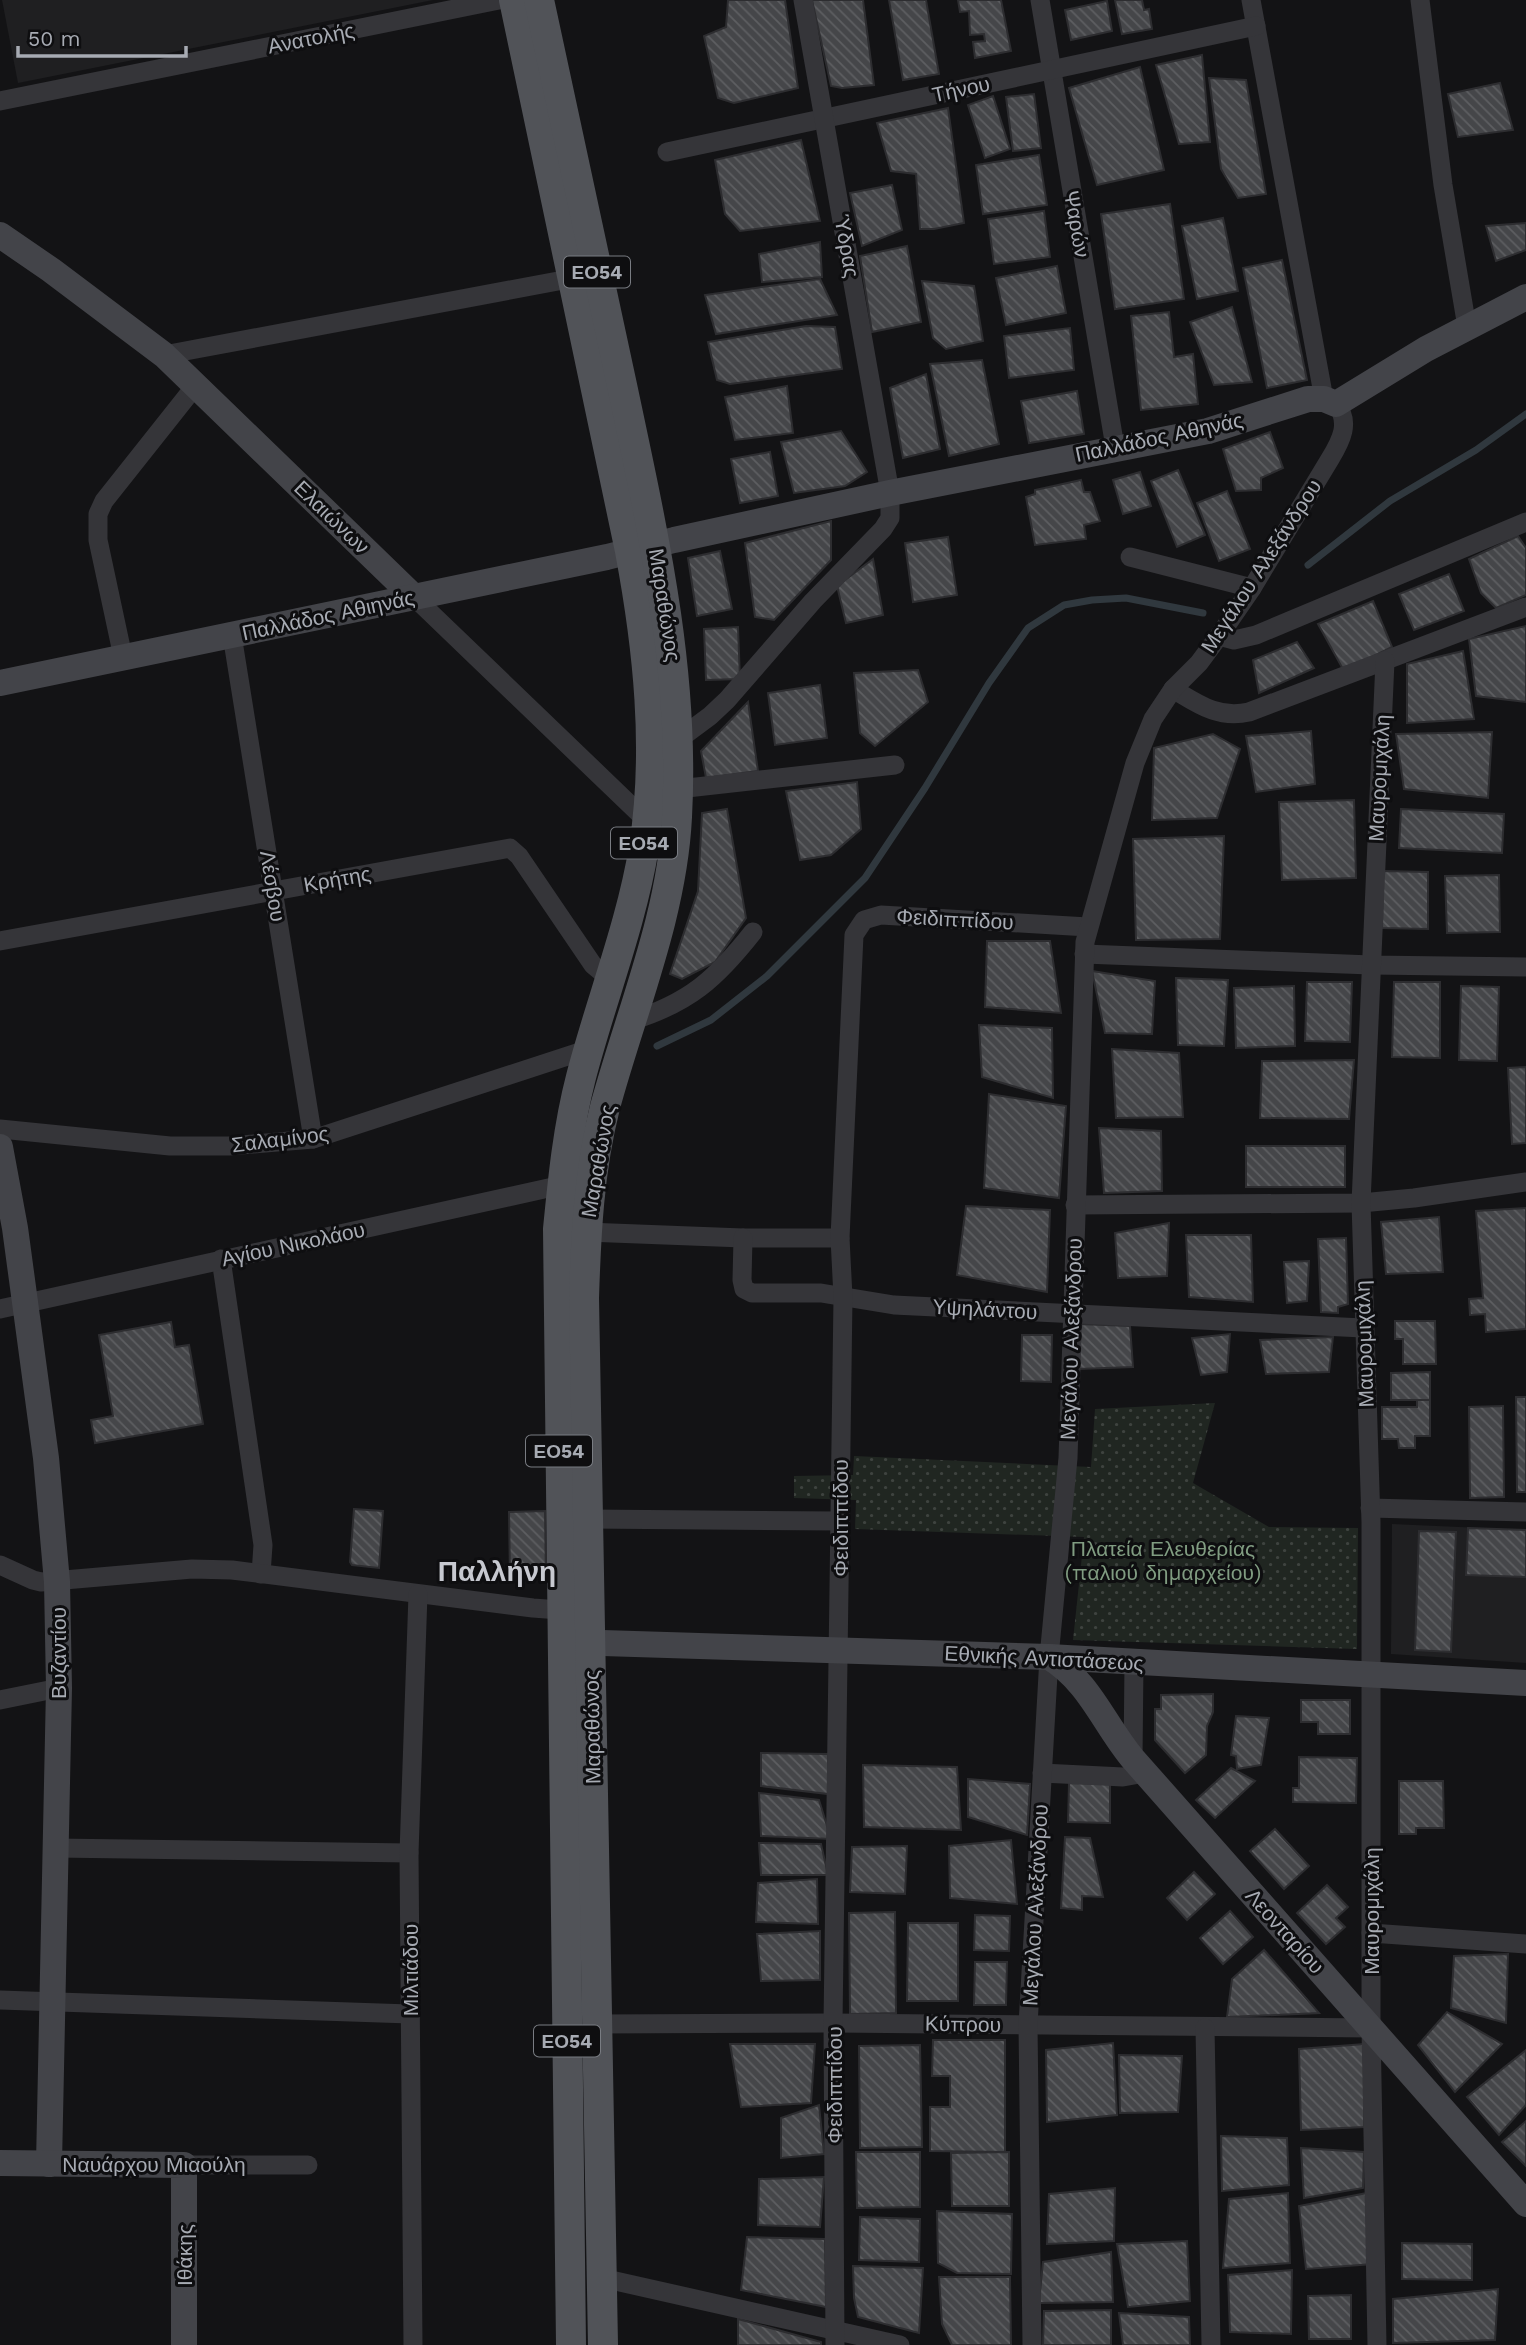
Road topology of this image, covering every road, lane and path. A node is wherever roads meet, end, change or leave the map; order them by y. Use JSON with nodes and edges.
{"nodes":[{"id":1,"x":499,"y":0,"type":"edge"},
{"id":2,"x":514,"y":0,"type":"edge"},
{"id":3,"x":538,"y":0,"type":"edge"},
{"id":4,"x":803,"y":0,"type":"edge"},
{"id":5,"x":1040,"y":0,"type":"edge"},
{"id":6,"x":1251,"y":0,"type":"edge"},
{"id":7,"x":1420,"y":0,"type":"edge"},
{"id":8,"x":1256,"y":26,"type":"junction"},
{"id":9,"x":1051,"y":69,"type":"junction"},
{"id":10,"x":0,"y":101,"type":"edge"},
{"id":11,"x":824,"y":118,"type":"junction"},
{"id":12,"x":667,"y":152,"type":"dead end"},
{"id":13,"x":0,"y":235,"type":"edge"},
{"id":14,"x":574,"y":278,"type":"junction"},
{"id":15,"x":1526,"y":296,"type":"edge"},
{"id":16,"x":1467,"y":327,"type":"junction"},
{"id":17,"x":164,"y":355,"type":"junction"},
{"id":18,"x":196,"y":384,"type":"junction"},
{"id":19,"x":1330,"y":401,"type":"junction"},
{"id":20,"x":1115,"y":447,"type":"junction"},
{"id":21,"x":890,"y":493,"type":"junction"},
{"id":22,"x":1526,"y":522,"type":"edge"},
{"id":23,"x":643,"y":548,"type":"junction"},
{"id":24,"x":1130,"y":557,"type":"dead end"},
{"id":25,"x":1252,"y":588,"type":"junction"},
{"id":26,"x":414,"y":597,"type":"junction"},
{"id":27,"x":1526,"y":607,"type":"edge"},
{"id":28,"x":232,"y":635,"type":"junction"},
{"id":29,"x":1219,"y":636,"type":"junction"},
{"id":30,"x":123,"y":657,"type":"junction"},
{"id":31,"x":1385,"y":661,"type":"junction"},
{"id":32,"x":0,"y":683,"type":"edge"},
{"id":33,"x":1173,"y":689,"type":"junction"},
{"id":34,"x":679,"y":738,"type":"junction"},
{"id":35,"x":895,"y":765,"type":"dead end"},
{"id":36,"x":678,"y":789,"type":"junction"},
{"id":37,"x":647,"y":821,"type":"junction"},
{"id":38,"x":274,"y":890,"type":"junction"},
{"id":39,"x":1088,"y":927,"type":"junction"},
{"id":40,"x":753,"y":932,"type":"dead end"},
{"id":41,"x":0,"y":941,"type":"edge"},
{"id":42,"x":1084,"y":954,"type":"junction"},
{"id":43,"x":1371,"y":965,"type":"junction"},
{"id":44,"x":1526,"y":967,"type":"edge"},
{"id":45,"x":611,"y":980,"type":"junction"},
{"id":46,"x":631,"y":1021,"type":"junction"},
{"id":47,"x":589,"y":1049,"type":"junction"},
{"id":48,"x":0,"y":1129,"type":"edge"},
{"id":49,"x":313,"y":1139,"type":"junction"},
{"id":50,"x":0,"y":1147,"type":"edge"},
{"id":51,"x":1526,"y":1182,"type":"edge"},
{"id":52,"x":562,"y":1185,"type":"junction"},
{"id":53,"x":1361,"y":1203,"type":"junction"},
{"id":54,"x":1075,"y":1205,"type":"junction"},
{"id":55,"x":586,"y":1232,"type":"junction"},
{"id":56,"x":743,"y":1238,"type":"junction"},
{"id":57,"x":840,"y":1238,"type":"junction"},
{"id":58,"x":221,"y":1259,"type":"junction"},
{"id":59,"x":842,"y":1297,"type":"junction"},
{"id":60,"x":12,"y":1306,"type":"edge"},
{"id":61,"x":1072,"y":1314,"type":"junction"},
{"id":62,"x":1363,"y":1328,"type":"junction"},
{"id":63,"x":1370,"y":1508,"type":"junction"},
{"id":64,"x":1526,"y":1512,"type":"edge"},
{"id":65,"x":588,"y":1519,"type":"junction"},
{"id":66,"x":839,"y":1521,"type":"junction"},
{"id":67,"x":0,"y":1564,"type":"edge"},
{"id":68,"x":261,"y":1574,"type":"junction"},
{"id":69,"x":57,"y":1581,"type":"junction"},
{"id":70,"x":418,"y":1594,"type":"junction"},
{"id":71,"x":575,"y":1611,"type":"junction"},
{"id":72,"x":576,"y":1643,"type":"junction"},
{"id":73,"x":839,"y":1649,"type":"junction"},
{"id":74,"x":1049,"y":1657,"type":"junction"},
{"id":75,"x":1134,"y":1662,"type":"junction"},
{"id":76,"x":1371,"y":1675,"type":"junction"},
{"id":77,"x":1526,"y":1683,"type":"edge"},
{"id":78,"x":59,"y":1688,"type":"junction"},
{"id":79,"x":0,"y":1700,"type":"edge"},
{"id":80,"x":1139,"y":1766,"type":"junction"},
{"id":81,"x":1042,"y":1773,"type":"junction"},
{"id":82,"x":55,"y":1848,"type":"junction"},
{"id":83,"x":409,"y":1853,"type":"junction"},
{"id":84,"x":1371,"y":1933,"type":"junction"},
{"id":85,"x":1526,"y":1944,"type":"edge"},
{"id":86,"x":0,"y":2000,"type":"edge"},
{"id":87,"x":52,"y":2001,"type":"junction"},
{"id":88,"x":410,"y":2014,"type":"junction"},
{"id":89,"x":834,"y":2023,"type":"junction"},
{"id":90,"x":597,"y":2024,"type":"junction"},
{"id":91,"x":1028,"y":2025,"type":"junction"},
{"id":92,"x":1205,"y":2028,"type":"junction"},
{"id":93,"x":1371,"y":2028,"type":"junction"},
{"id":94,"x":1383,"y":2060,"type":"junction"},
{"id":95,"x":0,"y":2163,"type":"edge"},
{"id":96,"x":49,"y":2164,"type":"junction"},
{"id":97,"x":184,"y":2165,"type":"junction"},
{"id":98,"x":307,"y":2165,"type":"dead end"},
{"id":99,"x":1526,"y":2204,"type":"edge"},
{"id":100,"x":602,"y":2278,"type":"junction"},
{"id":101,"x":835,"y":2337,"type":"edge"},
{"id":102,"x":184,"y":2345,"type":"edge"},
{"id":103,"x":413,"y":2345,"type":"edge"},
{"id":104,"x":571,"y":2345,"type":"edge"},
{"id":105,"x":603,"y":2345,"type":"edge"},
{"id":106,"x":900,"y":2345,"type":"edge"},
{"id":107,"x":1032,"y":2345,"type":"edge"},
{"id":108,"x":1211,"y":2345,"type":"edge"},
{"id":109,"x":1377,"y":2345,"type":"edge"}],
"edges":[{"from":1,"to":10,"type":"street","name":"Ανατολής"},
{"from":2,"to":14,"type":"main road","name":"Μαραθώνος","number":"ΕΟ54"},
{"from":3,"to":23,"type":"main road","name":"Μαραθώνος","number":"ΕΟ54"},
{"from":4,"to":11,"type":"street","name":"Ύδρας"},
{"from":5,"to":9,"type":"street","name":"Ψαρών"},
{"from":6,"to":8,"type":"street","name":"Μεγάλου Αλεξάνδρου"},
{"from":7,"to":16,"type":"street"},
{"from":8,"to":9,"type":"street","name":"Τήνου"},
{"from":8,"to":19,"type":"street","name":"Μεγάλου Αλεξάνδρου"},
{"from":9,"to":11,"type":"street","name":"Τήνου"},
{"from":9,"to":20,"type":"street","name":"Ψαρών"},
{"from":11,"to":12,"type":"street","name":"Τήνου"},
{"from":11,"to":21,"type":"street","name":"Ύδρας"},
{"from":13,"to":17,"type":"street","name":"Ελαιώνων"},
{"from":14,"to":17,"type":"street"},
{"from":14,"to":23,"type":"main road","name":"Μαραθώνος","number":"ΕΟ54"},
{"from":15,"to":16,"type":"street","name":"Παλλάδος Αθηνάς"},
{"from":16,"to":19,"type":"street","name":"Παλλάδος Αθηνάς"},
{"from":17,"to":18,"type":"street","name":"Ελαιώνων"},
{"from":18,"to":26,"type":"street","name":"Ελαιώνων"},
{"from":18,"to":30,"type":"street"},
{"from":19,"to":20,"type":"street","name":"Παλλάδος Αθηνάς"},
{"from":19,"to":25,"type":"street","name":"Μεγάλου Αλεξάνδρου"},
{"from":20,"to":21,"type":"street","name":"Παλλάδος Αθηνάς"},
{"from":21,"to":23,"type":"street","name":"Παλλάδος Αθηνάς"},
{"from":21,"to":34,"type":"street"},
{"from":22,"to":29,"type":"street"},
{"from":23,"to":26,"type":"street","name":"Παλλάδος Αθιηνάς"},
{"from":23,"to":34,"type":"main road","name":"Μαραθώνος","number":"ΕΟ54"},
{"from":23,"to":37,"type":"main road","name":"Μαραθώνος","number":"ΕΟ54"},
{"from":24,"to":25,"type":"street"},
{"from":25,"to":29,"type":"street","name":"Μεγάλου Αλεξάνδρου"},
{"from":26,"to":28,"type":"street","name":"Παλλάδος Αθιηνάς"},
{"from":26,"to":37,"type":"street","name":"Ελαιώνων"},
{"from":27,"to":31,"type":"street"},
{"from":28,"to":30,"type":"street","name":"Παλλάδος Αθιηνάς"},
{"from":28,"to":38,"type":"street","name":"Λέσβου"},
{"from":29,"to":33,"type":"street","name":"Μεγάλου Αλεξάνδρου"},
{"from":30,"to":32,"type":"street","name":"Παλλάδος Αθιηνάς"},
{"from":31,"to":33,"type":"street"},
{"from":31,"to":43,"type":"street","name":"Μαυρομιχάλη"},
{"from":33,"to":39,"type":"street","name":"Μεγάλου Αλεξάνδρου"},
{"from":34,"to":36,"type":"main road","name":"Μαραθώνος","number":"ΕΟ54"},
{"from":35,"to":36,"type":"street"},
{"from":36,"to":46,"type":"main road","name":"Μαραθώνος","number":"ΕΟ54"},
{"from":37,"to":45,"type":"main road","name":"Μαραθώνος","number":"ΕΟ54"},
{"from":38,"to":41,"type":"street","name":"Κρήτης"},
{"from":38,"to":45,"type":"street","name":"Κρήτης"},
{"from":38,"to":49,"type":"street","name":"Λέσβου"},
{"from":39,"to":42,"type":"street","name":"Μεγάλου Αλεξάνδρου"},
{"from":39,"to":57,"type":"street","name":"Φειδιππίδου"},
{"from":40,"to":46,"type":"street"},
{"from":42,"to":43,"type":"street"},
{"from":42,"to":54,"type":"street","name":"Μεγάλου Αλεξάνδρου"},
{"from":43,"to":44,"type":"street"},
{"from":43,"to":53,"type":"street","name":"Μαυρομιχάλη"},
{"from":45,"to":47,"type":"main road","name":"Μαραθώνος","number":"ΕΟ54"},
{"from":46,"to":55,"type":"main road","name":"Μαραθώνος","number":"ΕΟ54"},
{"from":47,"to":49,"type":"street","name":"Σαλαμίνος"},
{"from":47,"to":52,"type":"main road","name":"Μαραθώνος","number":"ΕΟ54"},
{"from":48,"to":49,"type":"street","name":"Σαλαμίνος"},
{"from":50,"to":60,"type":"street","name":"Βυζαντίου"},
{"from":51,"to":53,"type":"street"},
{"from":52,"to":58,"type":"street","name":"Αγίου Νικολάου"},
{"from":52,"to":71,"type":"main road","name":"Μαραθώνος","number":"ΕΟ54"},
{"from":53,"to":54,"type":"street"},
{"from":53,"to":62,"type":"street","name":"Μαυρομιχάλη"},
{"from":54,"to":61,"type":"street","name":"Μεγάλου Αλεξάνδρου"},
{"from":55,"to":56,"type":"street"},
{"from":55,"to":65,"type":"main road","name":"Μαραθώνος","number":"ΕΟ54"},
{"from":56,"to":57,"type":"street"},
{"from":56,"to":59,"type":"street","name":"Υψηλάντου"},
{"from":57,"to":59,"type":"street","name":"Φειδιππίδου"},
{"from":58,"to":60,"type":"street","name":"Αγίου Νικολάου"},
{"from":58,"to":68,"type":"street"},
{"from":59,"to":61,"type":"street","name":"Υψηλάντου"},
{"from":59,"to":66,"type":"street","name":"Φειδιππίδου"},
{"from":60,"to":69,"type":"street","name":"Βυζαντίου"},
{"from":61,"to":62,"type":"street","name":"Υψηλάντου"},
{"from":61,"to":74,"type":"street","name":"Μεγάλου Αλεξάνδρου"},
{"from":62,"to":63,"type":"street","name":"Μαυρομιχάλη"},
{"from":63,"to":64,"type":"street"},
{"from":63,"to":76,"type":"street","name":"Μαυρομιχάλη"},
{"from":65,"to":66,"type":"street"},
{"from":65,"to":71,"type":"main road","name":"Μαραθώνος","number":"ΕΟ54"},
{"from":66,"to":73,"type":"street","name":"Φειδιππίδου"},
{"from":67,"to":69,"type":"street"},
{"from":68,"to":69,"type":"street"},
{"from":68,"to":70,"type":"street"},
{"from":69,"to":78,"type":"street","name":"Βυζαντίου"},
{"from":70,"to":71,"type":"street"},
{"from":70,"to":83,"type":"street","name":"Μιλτιάδου"},
{"from":71,"to":72,"type":"main road","name":"Μαραθώνος","number":"ΕΟ54"},
{"from":72,"to":73,"type":"street","name":"Εθνικής Αντιστάσεως"},
{"from":72,"to":90,"type":"main road","name":"Μαραθώνος","number":"ΕΟ54"},
{"from":72,"to":104,"type":"main road","name":"Μαραθώνος","number":"ΕΟ54"},
{"from":73,"to":74,"type":"street","name":"Εθνικής Αντιστάσεως"},
{"from":73,"to":89,"type":"street","name":"Φειδιππίδου"},
{"from":74,"to":75,"type":"street","name":"Εθνικής Αντιστάσεως"},
{"from":74,"to":80,"type":"street","name":"Λεονταρίου"},
{"from":74,"to":81,"type":"street","name":"Μεγάλου Αλεξάνδρου"},
{"from":75,"to":76,"type":"street","name":"Εθνικής Αντιστάσεως"},
{"from":75,"to":80,"type":"street"},
{"from":76,"to":77,"type":"street","name":"Εθνικής Αντιστάσεως"},
{"from":76,"to":84,"type":"street","name":"Μαυρομιχάλη"},
{"from":78,"to":79,"type":"street"},
{"from":78,"to":82,"type":"street","name":"Βυζαντίου"},
{"from":80,"to":81,"type":"street"},
{"from":80,"to":93,"type":"street","name":"Λεονταρίου"},
{"from":81,"to":91,"type":"street","name":"Μεγάλου Αλεξάνδρου"},
{"from":82,"to":83,"type":"street"},
{"from":82,"to":87,"type":"street","name":"Βυζαντίου"},
{"from":83,"to":88,"type":"street","name":"Μιλτιάδου"},
{"from":84,"to":85,"type":"street"},
{"from":84,"to":93,"type":"street","name":"Μαυρομιχάλη"},
{"from":86,"to":87,"type":"street"},
{"from":87,"to":88,"type":"street"},
{"from":87,"to":96,"type":"street","name":"Βυζαντίου"},
{"from":88,"to":103,"type":"street","name":"Μιλτιάδου"},
{"from":89,"to":90,"type":"street","name":"Κύπρου"},
{"from":89,"to":91,"type":"street","name":"Κύπρου"},
{"from":89,"to":101,"type":"street","name":"Φειδιππίδου"},
{"from":90,"to":100,"type":"main road","name":"Μαραθώνος","number":"ΕΟ54"},
{"from":91,"to":92,"type":"street","name":"Κύπρου"},
{"from":91,"to":107,"type":"street","name":"Μεγάλου Αλεξάνδρου"},
{"from":92,"to":93,"type":"street","name":"Κύπρου"},
{"from":92,"to":108,"type":"street"},
{"from":93,"to":94,"type":"street","name":"Λεονταρίου"},
{"from":94,"to":99,"type":"street","name":"Λεονταρίου"},
{"from":94,"to":109,"type":"street"},
{"from":95,"to":96,"type":"street","name":"Ναυάρχου Μιαούλη"},
{"from":96,"to":97,"type":"street","name":"Ναυάρχου Μιαούλη"},
{"from":97,"to":98,"type":"street","name":"Ναυάρχου Μιαούλη"},
{"from":97,"to":102,"type":"street","name":"Ιθάκης"},
{"from":100,"to":101,"type":"street"},
{"from":100,"to":105,"type":"main road","name":"Μαραθώνος","number":"ΕΟ54"},
{"from":101,"to":106,"type":"street"}]}
